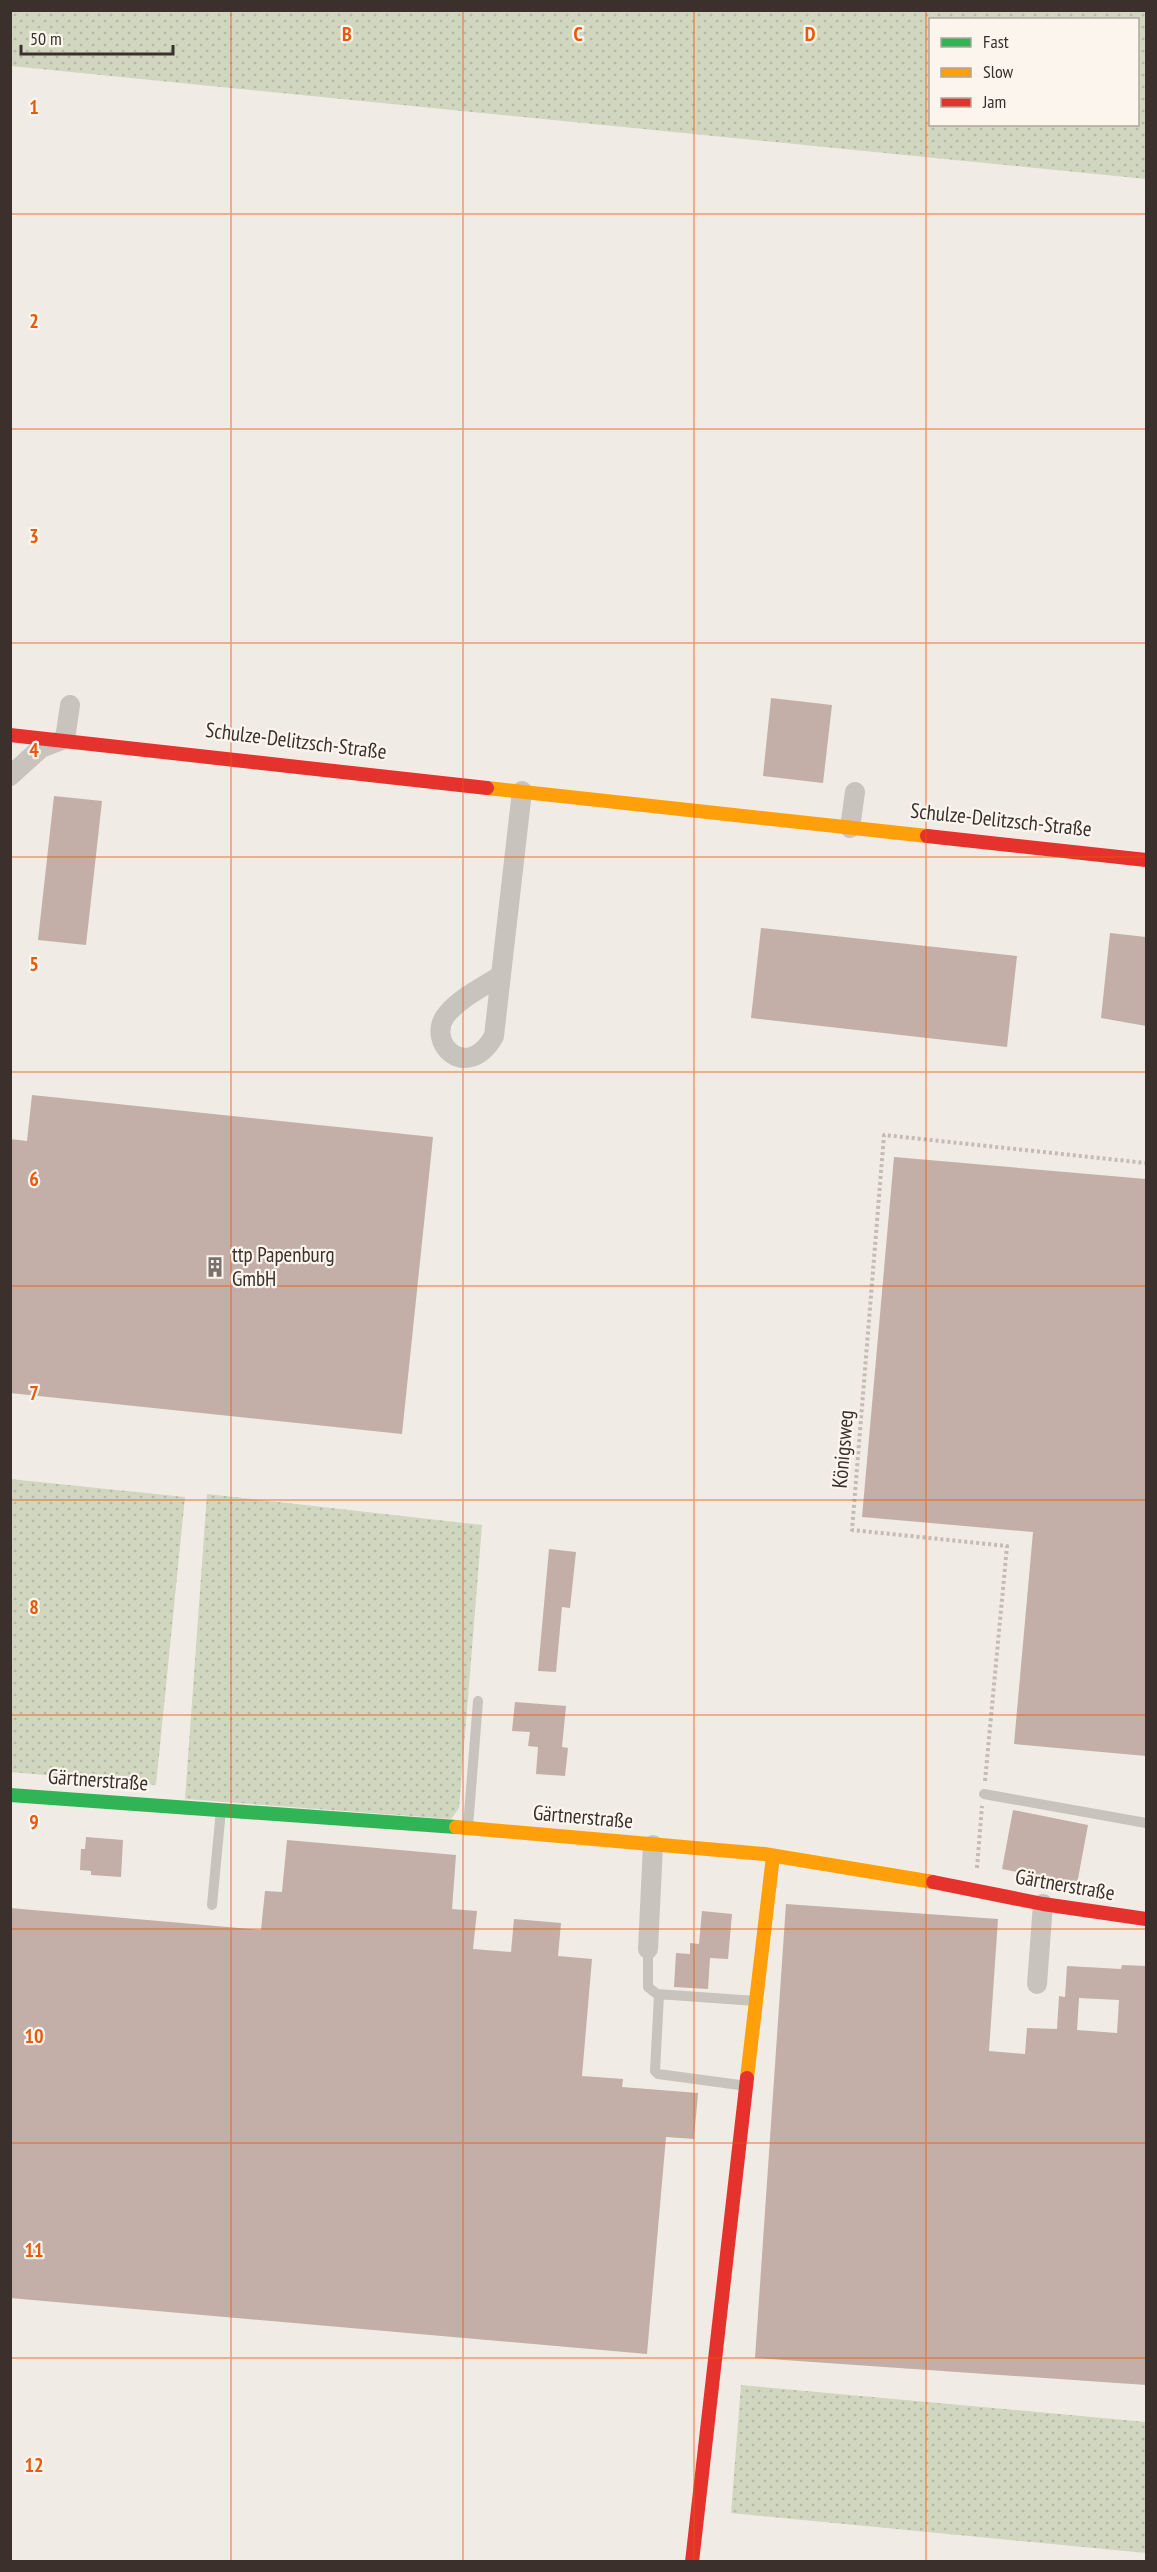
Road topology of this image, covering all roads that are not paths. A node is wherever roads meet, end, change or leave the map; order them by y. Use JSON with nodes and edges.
{"nodes":[{"id":1,"x":70,"y":705,"type":"dead end"},
{"id":2,"x":10,"y":735,"type":"edge"},
{"id":3,"x":65,"y":739,"type":"junction"},
{"id":4,"x":10,"y":776,"type":"edge"},
{"id":5,"x":522,"y":791,"type":"junction"},
{"id":6,"x":855,"y":792,"type":"dead end"},
{"id":7,"x":850,"y":828,"type":"junction"},
{"id":8,"x":1146,"y":860,"type":"edge"},
{"id":9,"x":500,"y":976,"type":"dead end"},
{"id":10,"x":478,"y":1701,"type":"dead end"},
{"id":11,"x":984,"y":1794,"type":"road end"},
{"id":12,"x":10,"y":1795,"type":"edge"},
{"id":13,"x":221,"y":1809,"type":"junction"},
{"id":14,"x":1146,"y":1823,"type":"edge"},
{"id":15,"x":468,"y":1828,"type":"junction"},
{"id":16,"x":653,"y":1845,"type":"junction"},
{"id":17,"x":773,"y":1856,"type":"junction"},
{"id":18,"x":1043,"y":1904,"type":"junction"},
{"id":19,"x":212,"y":1905,"type":"dead end"},
{"id":20,"x":1146,"y":1919,"type":"edge"},
{"id":21,"x":648,"y":1949,"type":"joint"},
{"id":22,"x":1037,"y":1984,"type":"dead end"},
{"id":23,"x":659,"y":1995,"type":"junction"},
{"id":24,"x":757,"y":2001,"type":"junction"},
{"id":25,"x":747,"y":2086,"type":"junction"},
{"id":26,"x":692,"y":2562,"type":"edge"}],
"edges":[{"from":1,"to":3,"type":"street"},
{"from":2,"to":3,"type":"street","name":"Schulze-Delitzsch-Straße"},
{"from":3,"to":4,"type":"street"},
{"from":3,"to":5,"type":"street","name":"Schulze-Delitzsch-Straße"},
{"from":5,"to":7,"type":"street","name":"Schulze-Delitzsch-Straße"},
{"from":5,"to":9,"type":"street"},
{"from":6,"to":7,"type":"street"},
{"from":7,"to":8,"type":"street","name":"Schulze-Delitzsch-Straße"},
{"from":10,"to":15,"type":"lane"},
{"from":11,"to":14,"type":"lane"},
{"from":12,"to":13,"type":"street","name":"Gärtnerstraße"},
{"from":13,"to":15,"type":"street","name":"Gärtnerstraße"},
{"from":13,"to":19,"type":"lane"},
{"from":15,"to":16,"type":"street","name":"Gärtnerstraße"},
{"from":16,"to":17,"type":"street","name":"Gärtnerstraße"},
{"from":16,"to":21,"type":"street"},
{"from":17,"to":18,"type":"street","name":"Gärtnerstraße"},
{"from":17,"to":24,"type":"street"},
{"from":18,"to":20,"type":"street","name":"Gärtnerstraße"},
{"from":18,"to":22,"type":"street"},
{"from":21,"to":23,"type":"lane"},
{"from":23,"to":24,"type":"lane"},
{"from":23,"to":25,"type":"lane"},
{"from":24,"to":25,"type":"street"},
{"from":25,"to":26,"type":"street"}]}
